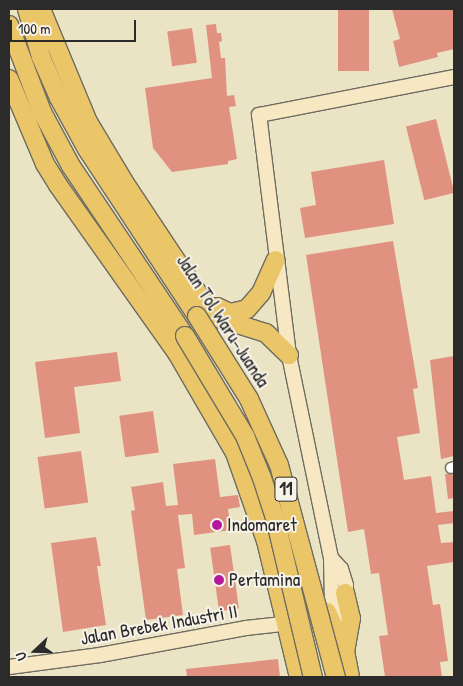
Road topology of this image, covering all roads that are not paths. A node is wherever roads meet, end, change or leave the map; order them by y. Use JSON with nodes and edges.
{"nodes":[{"id":1,"x":27,"y":9,"type":"edge"},
{"id":2,"x":41,"y":9,"type":"edge"},
{"id":3,"x":9,"y":25,"type":"edge"},
{"id":4,"x":454,"y":77,"type":"edge"},
{"id":5,"x":9,"y":79,"type":"edge"},
{"id":6,"x":141,"y":208,"type":"junction"},
{"id":7,"x":276,"y":260,"type":"junction"},
{"id":8,"x":289,"y":355,"type":"junction"},
{"id":9,"x":331,"y":558,"type":"junction"},
{"id":10,"x":345,"y":592,"type":"junction"},
{"id":11,"x":326,"y":617,"type":"junction"},
{"id":12,"x":285,"y":623,"type":"junction"},
{"id":13,"x":345,"y":651,"type":"junction"},
{"id":14,"x":9,"y":667,"type":"edge"},
{"id":15,"x":299,"y":677,"type":"edge"},
{"id":16,"x":313,"y":677,"type":"edge"},
{"id":17,"x":336,"y":677,"type":"edge"},
{"id":18,"x":350,"y":677,"type":"edge"}],
"edges":[{"from":1,"to":17,"type":"highway","name":"Jalan Tol Waru–Juanda","number":"11","bridge":true},
{"from":2,"to":6,"type":"highway"},
{"from":3,"to":16,"type":"highway","name":"Jalan Tol Waru–Juanda","number":"11","bridge":true},
{"from":4,"to":7,"type":"street"},
{"from":5,"to":12,"type":"highway"},
{"from":6,"to":7,"type":"highway"},
{"from":6,"to":8,"type":"highway"},
{"from":7,"to":8,"type":"street"},
{"from":8,"to":9,"type":"street"},
{"from":9,"to":10,"type":"street"},
{"from":9,"to":11,"type":"street"},
{"from":10,"to":11,"type":"street"},
{"from":10,"to":13,"type":"highway"},
{"from":11,"to":12,"type":"street","name":"Jalan Brebek Industri II"},
{"from":11,"to":13,"type":"highway"},
{"from":12,"to":14,"type":"street","name":"Jalan Brebek Industri II"},
{"from":12,"to":15,"type":"highway"},
{"from":13,"to":18,"type":"highway"}]}
